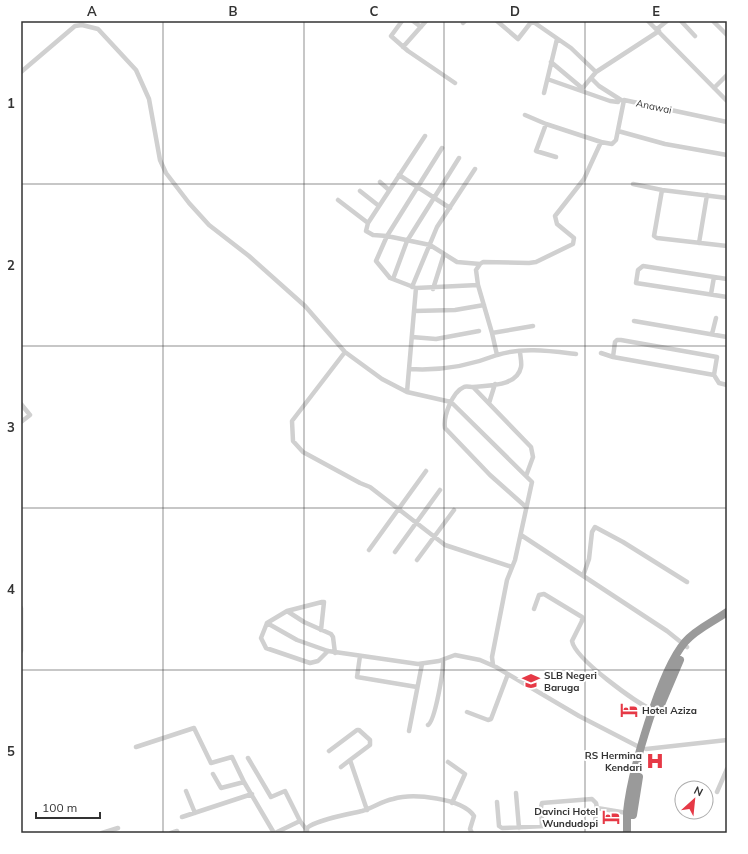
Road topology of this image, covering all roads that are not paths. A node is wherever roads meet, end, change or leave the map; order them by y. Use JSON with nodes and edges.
{"nodes":[{"id":1,"x":402,"y":21,"type":"edge"},
{"id":2,"x":413,"y":21,"type":"edge"},
{"id":3,"x":426,"y":21,"type":"edge"},
{"id":4,"x":497,"y":21,"type":"edge"},
{"id":5,"x":532,"y":21,"type":"edge"},
{"id":6,"x":648,"y":21,"type":"edge"},
{"id":7,"x":667,"y":21,"type":"edge"},
{"id":8,"x":681,"y":21,"type":"edge"},
{"id":9,"x":713,"y":21,"type":"edge"},
{"id":10,"x":421,"y":27,"type":"junction"},
{"id":11,"x":658,"y":30,"type":"junction"},
{"id":12,"x":695,"y":36,"type":"dead end"},
{"id":13,"x":727,"y":36,"type":"edge"},
{"id":14,"x":557,"y":39,"type":"junction"},
{"id":15,"x":403,"y":47,"type":"junction"},
{"id":16,"x":551,"y":62,"type":"junction"},
{"id":17,"x":21,"y":72,"type":"edge"},
{"id":18,"x":596,"y":72,"type":"junction"},
{"id":19,"x":727,"y":75,"type":"edge"},
{"id":20,"x":591,"y":78,"type":"junction"},
{"id":21,"x":550,"y":80,"type":"dead end"},
{"id":22,"x":455,"y":83,"type":"dead end"},
{"id":23,"x":714,"y":88,"type":"junction"},
{"id":24,"x":581,"y":90,"type":"junction"},
{"id":25,"x":544,"y":93,"type":"dead end"},
{"id":26,"x":622,"y":100,"type":"junction"},
{"id":27,"x":727,"y":101,"type":"edge"},
{"id":28,"x":525,"y":115,"type":"dead end"},
{"id":29,"x":727,"y":122,"type":"edge"},
{"id":30,"x":546,"y":124,"type":"junction"},
{"id":31,"x":618,"y":131,"type":"junction"},
{"id":32,"x":425,"y":136,"type":"dead end"},
{"id":33,"x":601,"y":142,"type":"junction"},
{"id":34,"x":442,"y":148,"type":"dead end"},
{"id":35,"x":727,"y":155,"type":"edge"},
{"id":36,"x":556,"y":157,"type":"dead end"},
{"id":37,"x":459,"y":158,"type":"dead end"},
{"id":38,"x":475,"y":169,"type":"dead end"},
{"id":39,"x":399,"y":175,"type":"junction"},
{"id":40,"x":380,"y":182,"type":"dead end"},
{"id":41,"x":633,"y":184,"type":"dead end"},
{"id":42,"x":417,"y":187,"type":"junction"},
{"id":43,"x":389,"y":190,"type":"junction"},
{"id":44,"x":662,"y":190,"type":"junction"},
{"id":45,"x":360,"y":191,"type":"dead end"},
{"id":46,"x":706,"y":195,"type":"junction"},
{"id":47,"x":433,"y":197,"type":"junction"},
{"id":48,"x":727,"y":198,"type":"edge"},
{"id":49,"x":338,"y":200,"type":"dead end"},
{"id":50,"x":379,"y":206,"type":"junction"},
{"id":51,"x":450,"y":208,"type":"junction"},
{"id":52,"x":368,"y":223,"type":"junction"},
{"id":53,"x":388,"y":236,"type":"junction"},
{"id":54,"x":407,"y":241,"type":"junction"},
{"id":55,"x":699,"y":242,"type":"junction"},
{"id":56,"x":430,"y":245,"type":"junction"},
{"id":57,"x":727,"y":246,"type":"edge"},
{"id":58,"x":444,"y":254,"type":"junction"},
{"id":59,"x":480,"y":264,"type":"junction"},
{"id":60,"x":714,"y":277,"type":"junction"},
{"id":61,"x":393,"y":279,"type":"junction"},
{"id":62,"x":727,"y":280,"type":"edge"},
{"id":63,"x":478,"y":285,"type":"junction"},
{"id":64,"x":414,"y":288,"type":"junction"},
{"id":65,"x":433,"y":289,"type":"junction"},
{"id":66,"x":711,"y":294,"type":"junction"},
{"id":67,"x":727,"y":297,"type":"edge"},
{"id":68,"x":484,"y":305,"type":"junction"},
{"id":69,"x":414,"y":311,"type":"junction"},
{"id":70,"x":716,"y":318,"type":"dead end"},
{"id":71,"x":634,"y":321,"type":"dead end"},
{"id":72,"x":533,"y":326,"type":"dead end"},
{"id":73,"x":479,"y":331,"type":"dead end"},
{"id":74,"x":492,"y":333,"type":"junction"},
{"id":75,"x":712,"y":334,"type":"junction"},
{"id":76,"x":412,"y":337,"type":"junction"},
{"id":77,"x":727,"y":337,"type":"edge"},
{"id":78,"x":520,"y":351,"type":"junction"},
{"id":79,"x":345,"y":352,"type":"junction"},
{"id":80,"x":601,"y":353,"type":"dead end"},
{"id":81,"x":576,"y":354,"type":"dead end"},
{"id":82,"x":496,"y":355,"type":"junction"},
{"id":83,"x":613,"y":357,"type":"junction"},
{"id":84,"x":410,"y":369,"type":"junction"},
{"id":85,"x":714,"y":375,"type":"junction"},
{"id":86,"x":496,"y":384,"type":"junction"},
{"id":87,"x":727,"y":385,"type":"edge"},
{"id":88,"x":473,"y":387,"type":"junction"},
{"id":89,"x":407,"y":392,"type":"junction"},
{"id":90,"x":451,"y":402,"type":"junction"},
{"id":91,"x":489,"y":403,"type":"junction"},
{"id":92,"x":21,"y":404,"type":"edge"},
{"id":93,"x":21,"y":422,"type":"edge"},
{"id":94,"x":426,"y":471,"type":"dead end"},
{"id":95,"x":526,"y":476,"type":"junction"},
{"id":96,"x":440,"y":490,"type":"dead end"},
{"id":97,"x":526,"y":507,"type":"junction"},
{"id":98,"x":397,"y":508,"type":"junction"},
{"id":99,"x":454,"y":510,"type":"dead end"},
{"id":100,"x":416,"y":523,"type":"junction"},
{"id":101,"x":521,"y":535,"type":"junction"},
{"id":102,"x":434,"y":537,"type":"junction"},
{"id":103,"x":369,"y":550,"type":"dead end"},
{"id":104,"x":395,"y":552,"type":"dead end"},
{"id":105,"x":417,"y":560,"type":"dead end"},
{"id":106,"x":512,"y":567,"type":"junction"},
{"id":107,"x":583,"y":576,"type":"junction"},
{"id":108,"x":687,"y":582,"type":"dead end"},
{"id":109,"x":21,"y":608,"type":"edge"},
{"id":110,"x":534,"y":609,"type":"dead end"},
{"id":111,"x":287,"y":612,"type":"junction"},
{"id":112,"x":727,"y":612,"type":"edge"},
{"id":113,"x":727,"y":618,"type":"edge"},
{"id":114,"x":267,"y":623,"type":"junction"},
{"id":115,"x":321,"y":630,"type":"junction"},
{"id":116,"x":685,"y":645,"type":"junction"},
{"id":117,"x":21,"y":651,"type":"edge"},
{"id":118,"x":328,"y":651,"type":"junction"},
{"id":119,"x":335,"y":652,"type":"junction"},
{"id":120,"x":360,"y":656,"type":"junction"},
{"id":121,"x":443,"y":660,"type":"junction"},
{"id":122,"x":422,"y":664,"type":"junction"},
{"id":123,"x":493,"y":665,"type":"junction"},
{"id":124,"x":508,"y":674,"type":"junction"},
{"id":125,"x":417,"y":688,"type":"junction"},
{"id":126,"x":653,"y":710,"type":"junction"},
{"id":127,"x":467,"y":712,"type":"dead end"},
{"id":128,"x":428,"y":725,"type":"dead end"},
{"id":129,"x":409,"y":732,"type":"dead end"},
{"id":130,"x":727,"y":740,"type":"edge"},
{"id":131,"x":136,"y":747,"type":"dead end"},
{"id":132,"x":644,"y":748,"type":"junction"},
{"id":133,"x":328,"y":751,"type":"dead end"},
{"id":134,"x":248,"y":758,"type":"dead end"},
{"id":135,"x":350,"y":760,"type":"junction"},
{"id":136,"x":448,"y":762,"type":"dead end"},
{"id":137,"x":341,"y":767,"type":"dead end"},
{"id":138,"x":727,"y":769,"type":"edge"},
{"id":139,"x":214,"y":774,"type":"dead end"},
{"id":140,"x":244,"y":782,"type":"junction"},
{"id":141,"x":186,"y":791,"type":"dead end"},
{"id":142,"x":717,"y":792,"type":"dead end"},
{"id":143,"x":516,"y":793,"type":"dead end"},
{"id":144,"x":252,"y":794,"type":"junction"},
{"id":145,"x":497,"y":802,"type":"dead end"},
{"id":146,"x":452,"y":803,"type":"junction"},
{"id":147,"x":597,"y":808,"type":"junction"},
{"id":148,"x":367,"y":810,"type":"junction"},
{"id":149,"x":195,"y":813,"type":"junction"},
{"id":150,"x":627,"y":813,"type":"junction"},
{"id":151,"x":182,"y":817,"type":"dead end"},
{"id":152,"x":300,"y":821,"type":"junction"},
{"id":153,"x":542,"y":826,"type":"junction"},
{"id":154,"x":118,"y":828,"type":"dead end"},
{"id":155,"x":519,"y":828,"type":"junction"},
{"id":156,"x":307,"y":831,"type":"edge"},
{"id":157,"x":108,"y":832,"type":"edge"},
{"id":158,"x":102,"y":833,"type":"edge"},
{"id":159,"x":171,"y":833,"type":"edge"},
{"id":160,"x":178,"y":833,"type":"edge"},
{"id":161,"x":275,"y":833,"type":"edge"},
{"id":162,"x":472,"y":833,"type":"edge"},
{"id":163,"x":628,"y":833,"type":"edge"},
{"id":164,"x":633,"y":833,"type":"edge"}],
"edges":[{"from":1,"to":15,"type":"street"},
{"from":2,"to":10,"type":"street"},
{"from":3,"to":10,"type":"street"},
{"from":4,"to":5,"type":"street"},
{"from":5,"to":14,"type":"street"},
{"from":6,"to":11,"type":"street"},
{"from":7,"to":11,"type":"street"},
{"from":8,"to":12,"type":"street"},
{"from":9,"to":13,"type":"street"},
{"from":10,"to":15,"type":"street"},
{"from":11,"to":18,"type":"street"},
{"from":11,"to":23,"type":"street"},
{"from":14,"to":16,"type":"street"},
{"from":14,"to":18,"type":"street"},
{"from":15,"to":22,"type":"street"},
{"from":16,"to":24,"type":"street"},
{"from":16,"to":25,"type":"street"},
{"from":17,"to":79,"type":"street"},
{"from":18,"to":20,"type":"street"},
{"from":19,"to":23,"type":"street"},
{"from":20,"to":24,"type":"street"},
{"from":20,"to":26,"type":"street"},
{"from":21,"to":24,"type":"street"},
{"from":23,"to":27,"type":"street"},
{"from":24,"to":26,"type":"street"},
{"from":26,"to":29,"type":"street","name":"Anawai"},
{"from":26,"to":31,"type":"street","name":"Anawai"},
{"from":28,"to":30,"type":"street"},
{"from":30,"to":33,"type":"street"},
{"from":30,"to":36,"type":"street"},
{"from":31,"to":33,"type":"street","name":"Anawai"},
{"from":31,"to":35,"type":"street"},
{"from":32,"to":39,"type":"street"},
{"from":33,"to":59,"type":"street"},
{"from":34,"to":42,"type":"street"},
{"from":37,"to":47,"type":"street"},
{"from":38,"to":51,"type":"street"},
{"from":39,"to":42,"type":"street"},
{"from":39,"to":43,"type":"street"},
{"from":40,"to":43,"type":"street"},
{"from":41,"to":44,"type":"street"},
{"from":42,"to":47,"type":"street"},
{"from":42,"to":53,"type":"street"},
{"from":43,"to":50,"type":"street"},
{"from":44,"to":46,"type":"street"},
{"from":44,"to":55,"type":"street"},
{"from":45,"to":50,"type":"street"},
{"from":46,"to":48,"type":"street"},
{"from":46,"to":55,"type":"street"},
{"from":47,"to":51,"type":"street"},
{"from":47,"to":54,"type":"street"},
{"from":49,"to":52,"type":"street"},
{"from":50,"to":52,"type":"street"},
{"from":51,"to":56,"type":"street"},
{"from":52,"to":53,"type":"street"},
{"from":53,"to":54,"type":"street"},
{"from":53,"to":61,"type":"street"},
{"from":54,"to":56,"type":"street"},
{"from":54,"to":61,"type":"street"},
{"from":55,"to":57,"type":"street"},
{"from":56,"to":58,"type":"street"},
{"from":56,"to":64,"type":"street"},
{"from":58,"to":59,"type":"street"},
{"from":58,"to":65,"type":"street"},
{"from":59,"to":63,"type":"street"},
{"from":60,"to":62,"type":"street"},
{"from":60,"to":66,"type":"street"},
{"from":60,"to":66,"type":"street"},
{"from":61,"to":64,"type":"street"},
{"from":63,"to":65,"type":"street"},
{"from":63,"to":68,"type":"street"},
{"from":64,"to":65,"type":"street"},
{"from":64,"to":69,"type":"street"},
{"from":66,"to":67,"type":"street"},
{"from":68,"to":69,"type":"street"},
{"from":68,"to":74,"type":"street"},
{"from":69,"to":76,"type":"street"},
{"from":70,"to":75,"type":"street"},
{"from":71,"to":75,"type":"street"},
{"from":72,"to":74,"type":"street"},
{"from":73,"to":76,"type":"street"},
{"from":74,"to":82,"type":"street"},
{"from":75,"to":77,"type":"street"},
{"from":76,"to":84,"type":"street"},
{"from":78,"to":81,"type":"street"},
{"from":78,"to":82,"type":"street"},
{"from":78,"to":86,"type":"street"},
{"from":79,"to":89,"type":"street"},
{"from":79,"to":98,"type":"street"},
{"from":80,"to":83,"type":"street"},
{"from":82,"to":84,"type":"street"},
{"from":83,"to":85,"type":"street"},
{"from":83,"to":85,"type":"street"},
{"from":84,"to":89,"type":"street"},
{"from":85,"to":87,"type":"street"},
{"from":86,"to":88,"type":"street"},
{"from":86,"to":91,"type":"street"},
{"from":88,"to":90,"type":"street"},
{"from":88,"to":91,"type":"street"},
{"from":89,"to":90,"type":"street"},
{"from":90,"to":95,"type":"street"},
{"from":90,"to":97,"type":"street"},
{"from":91,"to":95,"type":"street"},
{"from":92,"to":93,"type":"street"},
{"from":94,"to":98,"type":"street"},
{"from":95,"to":97,"type":"street"},
{"from":96,"to":100,"type":"street"},
{"from":97,"to":101,"type":"street"},
{"from":98,"to":100,"type":"street"},
{"from":98,"to":103,"type":"street"},
{"from":99,"to":102,"type":"street"},
{"from":100,"to":102,"type":"street"},
{"from":100,"to":104,"type":"street"},
{"from":101,"to":106,"type":"street"},
{"from":101,"to":107,"type":"street"},
{"from":102,"to":105,"type":"street"},
{"from":102,"to":106,"type":"street"},
{"from":106,"to":123,"type":"street"},
{"from":107,"to":108,"type":"street"},
{"from":107,"to":116,"type":"street"},
{"from":109,"to":117,"type":"street"},
{"from":110,"to":126,"type":"street"},
{"from":111,"to":114,"type":"street"},
{"from":111,"to":115,"type":"street"},
{"from":111,"to":115,"type":"street"},
{"from":112,"to":116,"type":"highway"},
{"from":113,"to":116,"type":"highway"},
{"from":114,"to":118,"type":"street"},
{"from":114,"to":118,"type":"street"},
{"from":115,"to":119,"type":"street"},
{"from":116,"to":126,"type":"highway"},
{"from":116,"to":132,"type":"highway"},
{"from":118,"to":119,"type":"street"},
{"from":119,"to":120,"type":"street"},
{"from":120,"to":122,"type":"street"},
{"from":120,"to":125,"type":"street"},
{"from":121,"to":122,"type":"street"},
{"from":121,"to":123,"type":"street"},
{"from":121,"to":128,"type":"street"},
{"from":122,"to":125,"type":"street"},
{"from":123,"to":124,"type":"street"},
{"from":124,"to":127,"type":"street"},
{"from":124,"to":132,"type":"street"},
{"from":125,"to":129,"type":"street"},
{"from":126,"to":132,"type":"highway"},
{"from":130,"to":132,"type":"street"},
{"from":131,"to":140,"type":"street"},
{"from":132,"to":150,"type":"highway"},
{"from":132,"to":164,"type":"highway"},
{"from":133,"to":135,"type":"street"},
{"from":134,"to":152,"type":"street"},
{"from":135,"to":137,"type":"street"},
{"from":135,"to":148,"type":"street"},
{"from":136,"to":146,"type":"street"},
{"from":138,"to":142,"type":"street"},
{"from":139,"to":140,"type":"street"},
{"from":140,"to":144,"type":"street"},
{"from":141,"to":149,"type":"street"},
{"from":143,"to":155,"type":"street"},
{"from":144,"to":149,"type":"street"},
{"from":144,"to":161,"type":"street"},
{"from":145,"to":155,"type":"street"},
{"from":146,"to":148,"type":"street"},
{"from":146,"to":162,"type":"street"},
{"from":147,"to":150,"type":"street"},
{"from":147,"to":153,"type":"street"},
{"from":147,"to":153,"type":"street"},
{"from":148,"to":156,"type":"street"},
{"from":149,"to":151,"type":"street"},
{"from":150,"to":163,"type":"highway"},
{"from":152,"to":156,"type":"street"},
{"from":152,"to":161,"type":"street"},
{"from":153,"to":155,"type":"street"},
{"from":154,"to":157,"type":"street"},
{"from":157,"to":158,"type":"street"},
{"from":159,"to":160,"type":"street"}]}
